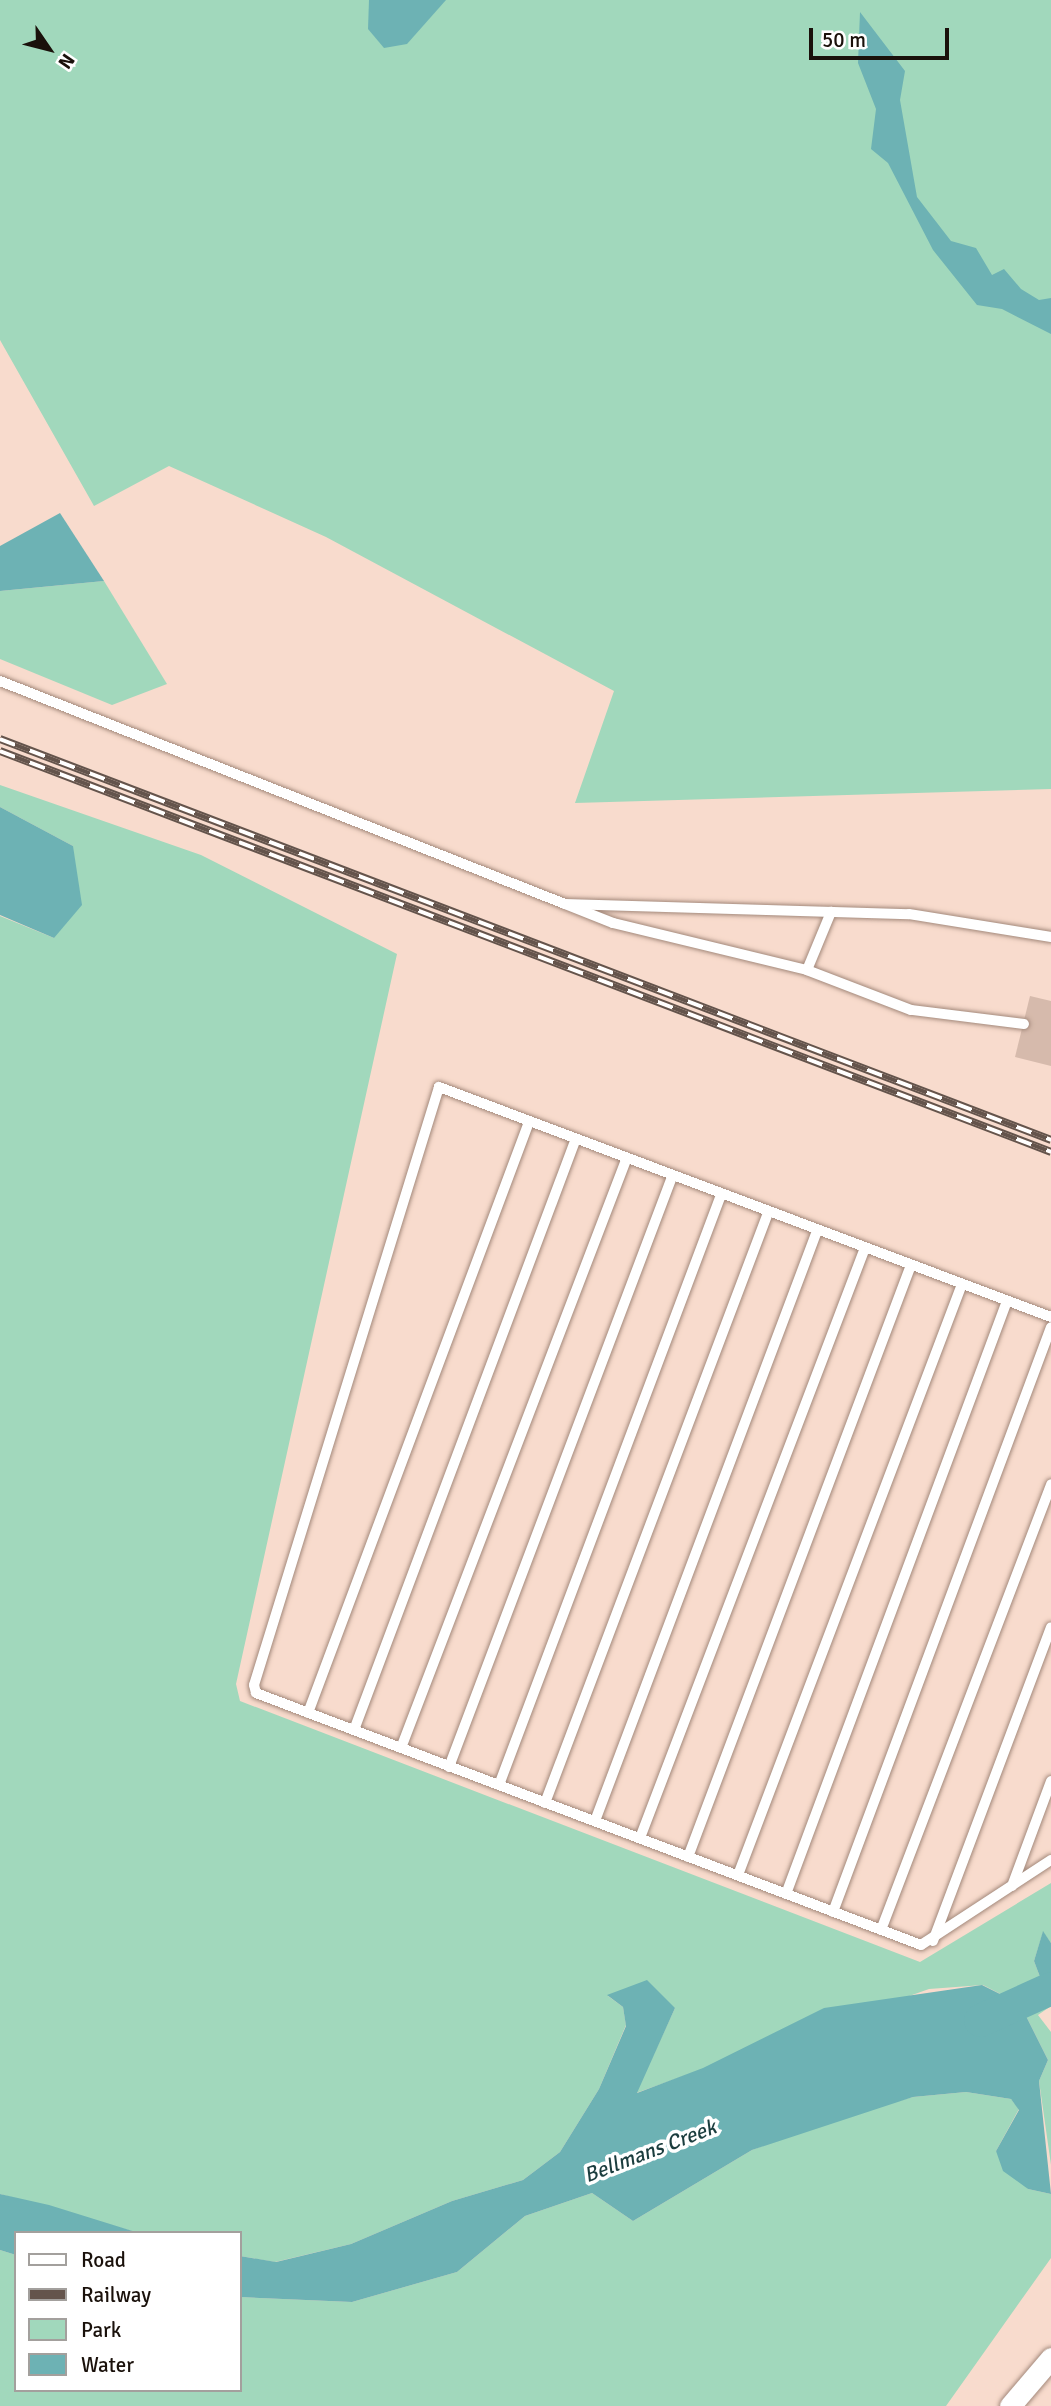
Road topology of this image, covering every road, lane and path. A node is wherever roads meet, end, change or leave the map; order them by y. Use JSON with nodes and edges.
{"nodes":[{"id":1,"x":0,"y":681,"type":"edge"},
{"id":2,"x":565,"y":904,"type":"junction"},
{"id":3,"x":831,"y":912,"type":"junction"},
{"id":4,"x":1051,"y":937,"type":"edge"},
{"id":5,"x":807,"y":970,"type":"junction"},
{"id":6,"x":1024,"y":1024,"type":"dead end"},
{"id":7,"x":529,"y":1122,"type":"junction"},
{"id":8,"x":575,"y":1141,"type":"junction"},
{"id":9,"x":626,"y":1160,"type":"junction"},
{"id":10,"x":673,"y":1177,"type":"junction"},
{"id":11,"x":721,"y":1195,"type":"junction"},
{"id":12,"x":768,"y":1213,"type":"junction"},
{"id":13,"x":817,"y":1231,"type":"junction"},
{"id":14,"x":865,"y":1248,"type":"junction"},
{"id":15,"x":911,"y":1265,"type":"junction"},
{"id":16,"x":962,"y":1284,"type":"junction"},
{"id":17,"x":1007,"y":1301,"type":"junction"},
{"id":18,"x":1051,"y":1317,"type":"edge"},
{"id":19,"x":1051,"y":1327,"type":"edge"},
{"id":20,"x":1051,"y":1484,"type":"edge"},
{"id":21,"x":1051,"y":1626,"type":"edge"},
{"id":22,"x":307,"y":1713,"type":"junction"},
{"id":23,"x":354,"y":1730,"type":"junction"},
{"id":24,"x":401,"y":1748,"type":"junction"},
{"id":25,"x":449,"y":1767,"type":"junction"},
{"id":26,"x":1051,"y":1781,"type":"edge"},
{"id":27,"x":499,"y":1785,"type":"junction"},
{"id":28,"x":545,"y":1803,"type":"junction"},
{"id":29,"x":595,"y":1821,"type":"junction"},
{"id":30,"x":640,"y":1838,"type":"junction"},
{"id":31,"x":688,"y":1857,"type":"junction"},
{"id":32,"x":1051,"y":1860,"type":"edge"},
{"id":33,"x":738,"y":1875,"type":"junction"},
{"id":34,"x":1012,"y":1888,"type":"junction"},
{"id":35,"x":786,"y":1894,"type":"junction"},
{"id":36,"x":833,"y":1912,"type":"junction"},
{"id":37,"x":881,"y":1930,"type":"junction"},
{"id":38,"x":933,"y":1941,"type":"junction"},
{"id":39,"x":1051,"y":2358,"type":"edge"},
{"id":40,"x":1010,"y":2406,"type":"edge"}],
"edges":[{"from":1,"to":2,"type":"lane"},
{"from":2,"to":3,"type":"lane"},
{"from":2,"to":5,"type":"lane"},
{"from":3,"to":4,"type":"lane"},
{"from":3,"to":5,"type":"lane"},
{"from":5,"to":6,"type":"lane"},
{"from":7,"to":8,"type":"lane"},
{"from":7,"to":22,"type":"lane"},
{"from":7,"to":22,"type":"lane"},
{"from":8,"to":9,"type":"lane"},
{"from":8,"to":23,"type":"lane"},
{"from":9,"to":10,"type":"lane"},
{"from":9,"to":24,"type":"lane"},
{"from":10,"to":11,"type":"lane"},
{"from":10,"to":25,"type":"lane"},
{"from":11,"to":12,"type":"lane"},
{"from":11,"to":27,"type":"lane"},
{"from":12,"to":13,"type":"lane"},
{"from":12,"to":28,"type":"lane"},
{"from":13,"to":14,"type":"lane"},
{"from":13,"to":29,"type":"lane"},
{"from":14,"to":15,"type":"lane"},
{"from":14,"to":30,"type":"lane"},
{"from":15,"to":16,"type":"lane"},
{"from":15,"to":31,"type":"lane"},
{"from":16,"to":17,"type":"lane"},
{"from":16,"to":33,"type":"lane"},
{"from":17,"to":18,"type":"lane"},
{"from":17,"to":35,"type":"lane"},
{"from":19,"to":36,"type":"lane"},
{"from":20,"to":37,"type":"lane"},
{"from":21,"to":38,"type":"lane"},
{"from":22,"to":23,"type":"lane"},
{"from":23,"to":24,"type":"lane"},
{"from":24,"to":25,"type":"lane"},
{"from":25,"to":27,"type":"lane"},
{"from":26,"to":34,"type":"lane"},
{"from":27,"to":28,"type":"lane"},
{"from":28,"to":29,"type":"lane"},
{"from":29,"to":30,"type":"lane"},
{"from":30,"to":31,"type":"lane"},
{"from":31,"to":33,"type":"lane"},
{"from":32,"to":34,"type":"lane"},
{"from":33,"to":35,"type":"lane"},
{"from":34,"to":38,"type":"lane"},
{"from":35,"to":36,"type":"lane"},
{"from":36,"to":37,"type":"lane"},
{"from":37,"to":38,"type":"lane"},
{"from":39,"to":40,"type":"street"}]}
